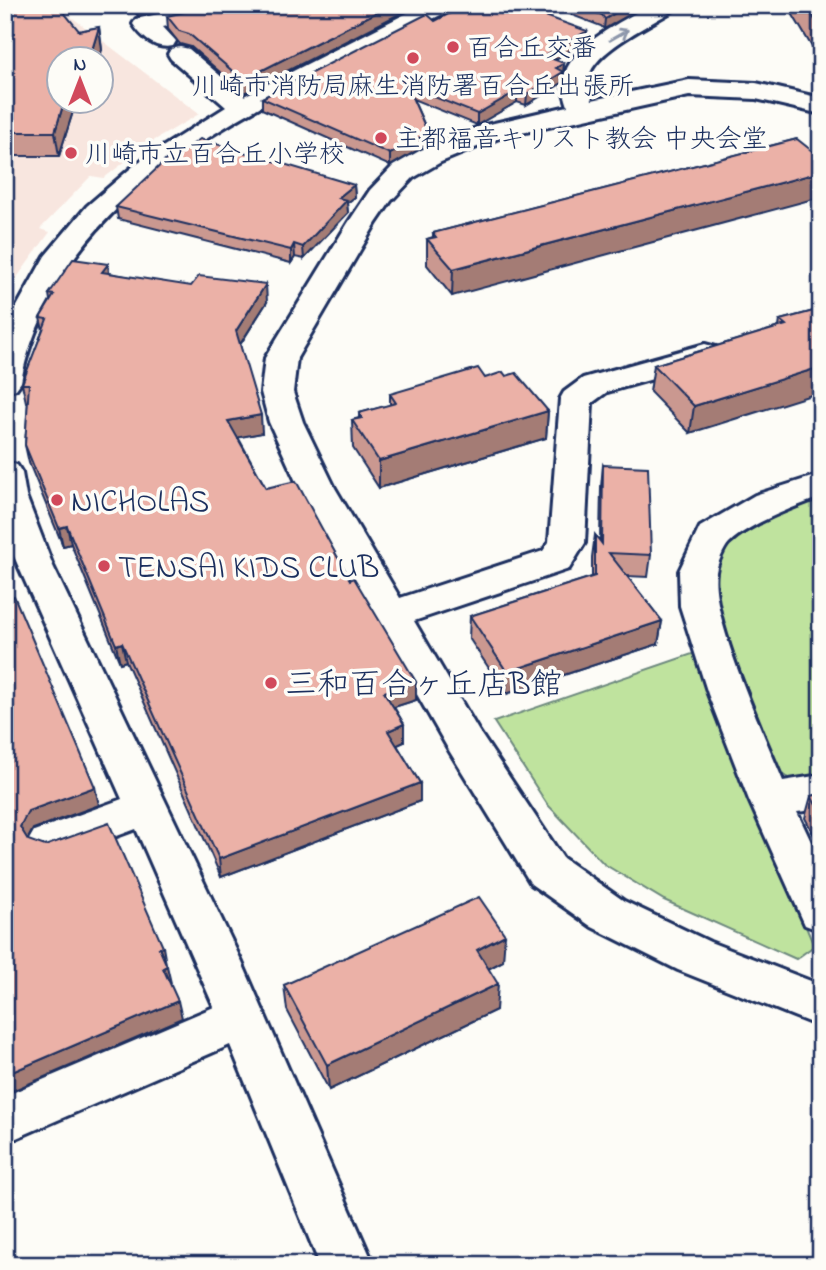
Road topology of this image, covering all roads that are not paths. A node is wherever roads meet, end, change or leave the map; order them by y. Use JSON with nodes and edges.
{"nodes":[{"id":1,"x":230,"y":5,"type":"edge"},
{"id":2,"x":442,"y":5,"type":"edge"},
{"id":3,"x":666,"y":5,"type":"edge"},
{"id":4,"x":821,"y":106,"type":"edge"},
{"id":5,"x":243,"y":108,"type":"junction"},
{"id":6,"x":582,"y":111,"type":"junction"},
{"id":7,"x":741,"y":344,"type":"edge"},
{"id":8,"x":5,"y":382,"type":"edge"},
{"id":9,"x":821,"y":485,"type":"edge"},
{"id":10,"x":6,"y":489,"type":"edge"},
{"id":11,"x":390,"y":615,"type":"junction"},
{"id":12,"x":821,"y":792,"type":"edge"},
{"id":13,"x":770,"y":800,"type":"junction"},
{"id":14,"x":146,"y":808,"type":"junction"},
{"id":15,"x":49,"y":843,"type":"edge"},
{"id":16,"x":821,"y":912,"type":"edge"},
{"id":17,"x":821,"y":1006,"type":"edge"},
{"id":18,"x":242,"y":1017,"type":"junction"},
{"id":19,"x":5,"y":1120,"type":"edge"},
{"id":20,"x":347,"y":1265,"type":"edge"}],
"edges":[{"from":1,"to":5,"type":"street"},
{"from":2,"to":5,"type":"street"},
{"from":6,"to":3,"type":"street","one_way":true},
{"from":4,"to":6,"type":"street"},
{"from":5,"to":8,"type":"street"},
{"from":6,"to":11,"type":"street"},
{"from":7,"to":11,"type":"street"},
{"from":9,"to":13,"type":"street"},
{"from":10,"to":14,"type":"street"},
{"from":11,"to":17,"type":"street"},
{"from":12,"to":13,"type":"street"},
{"from":13,"to":16,"type":"street"},
{"from":14,"to":15,"type":"street"},
{"from":14,"to":18,"type":"street"},
{"from":18,"to":19,"type":"street"},
{"from":18,"to":20,"type":"street"}]}
